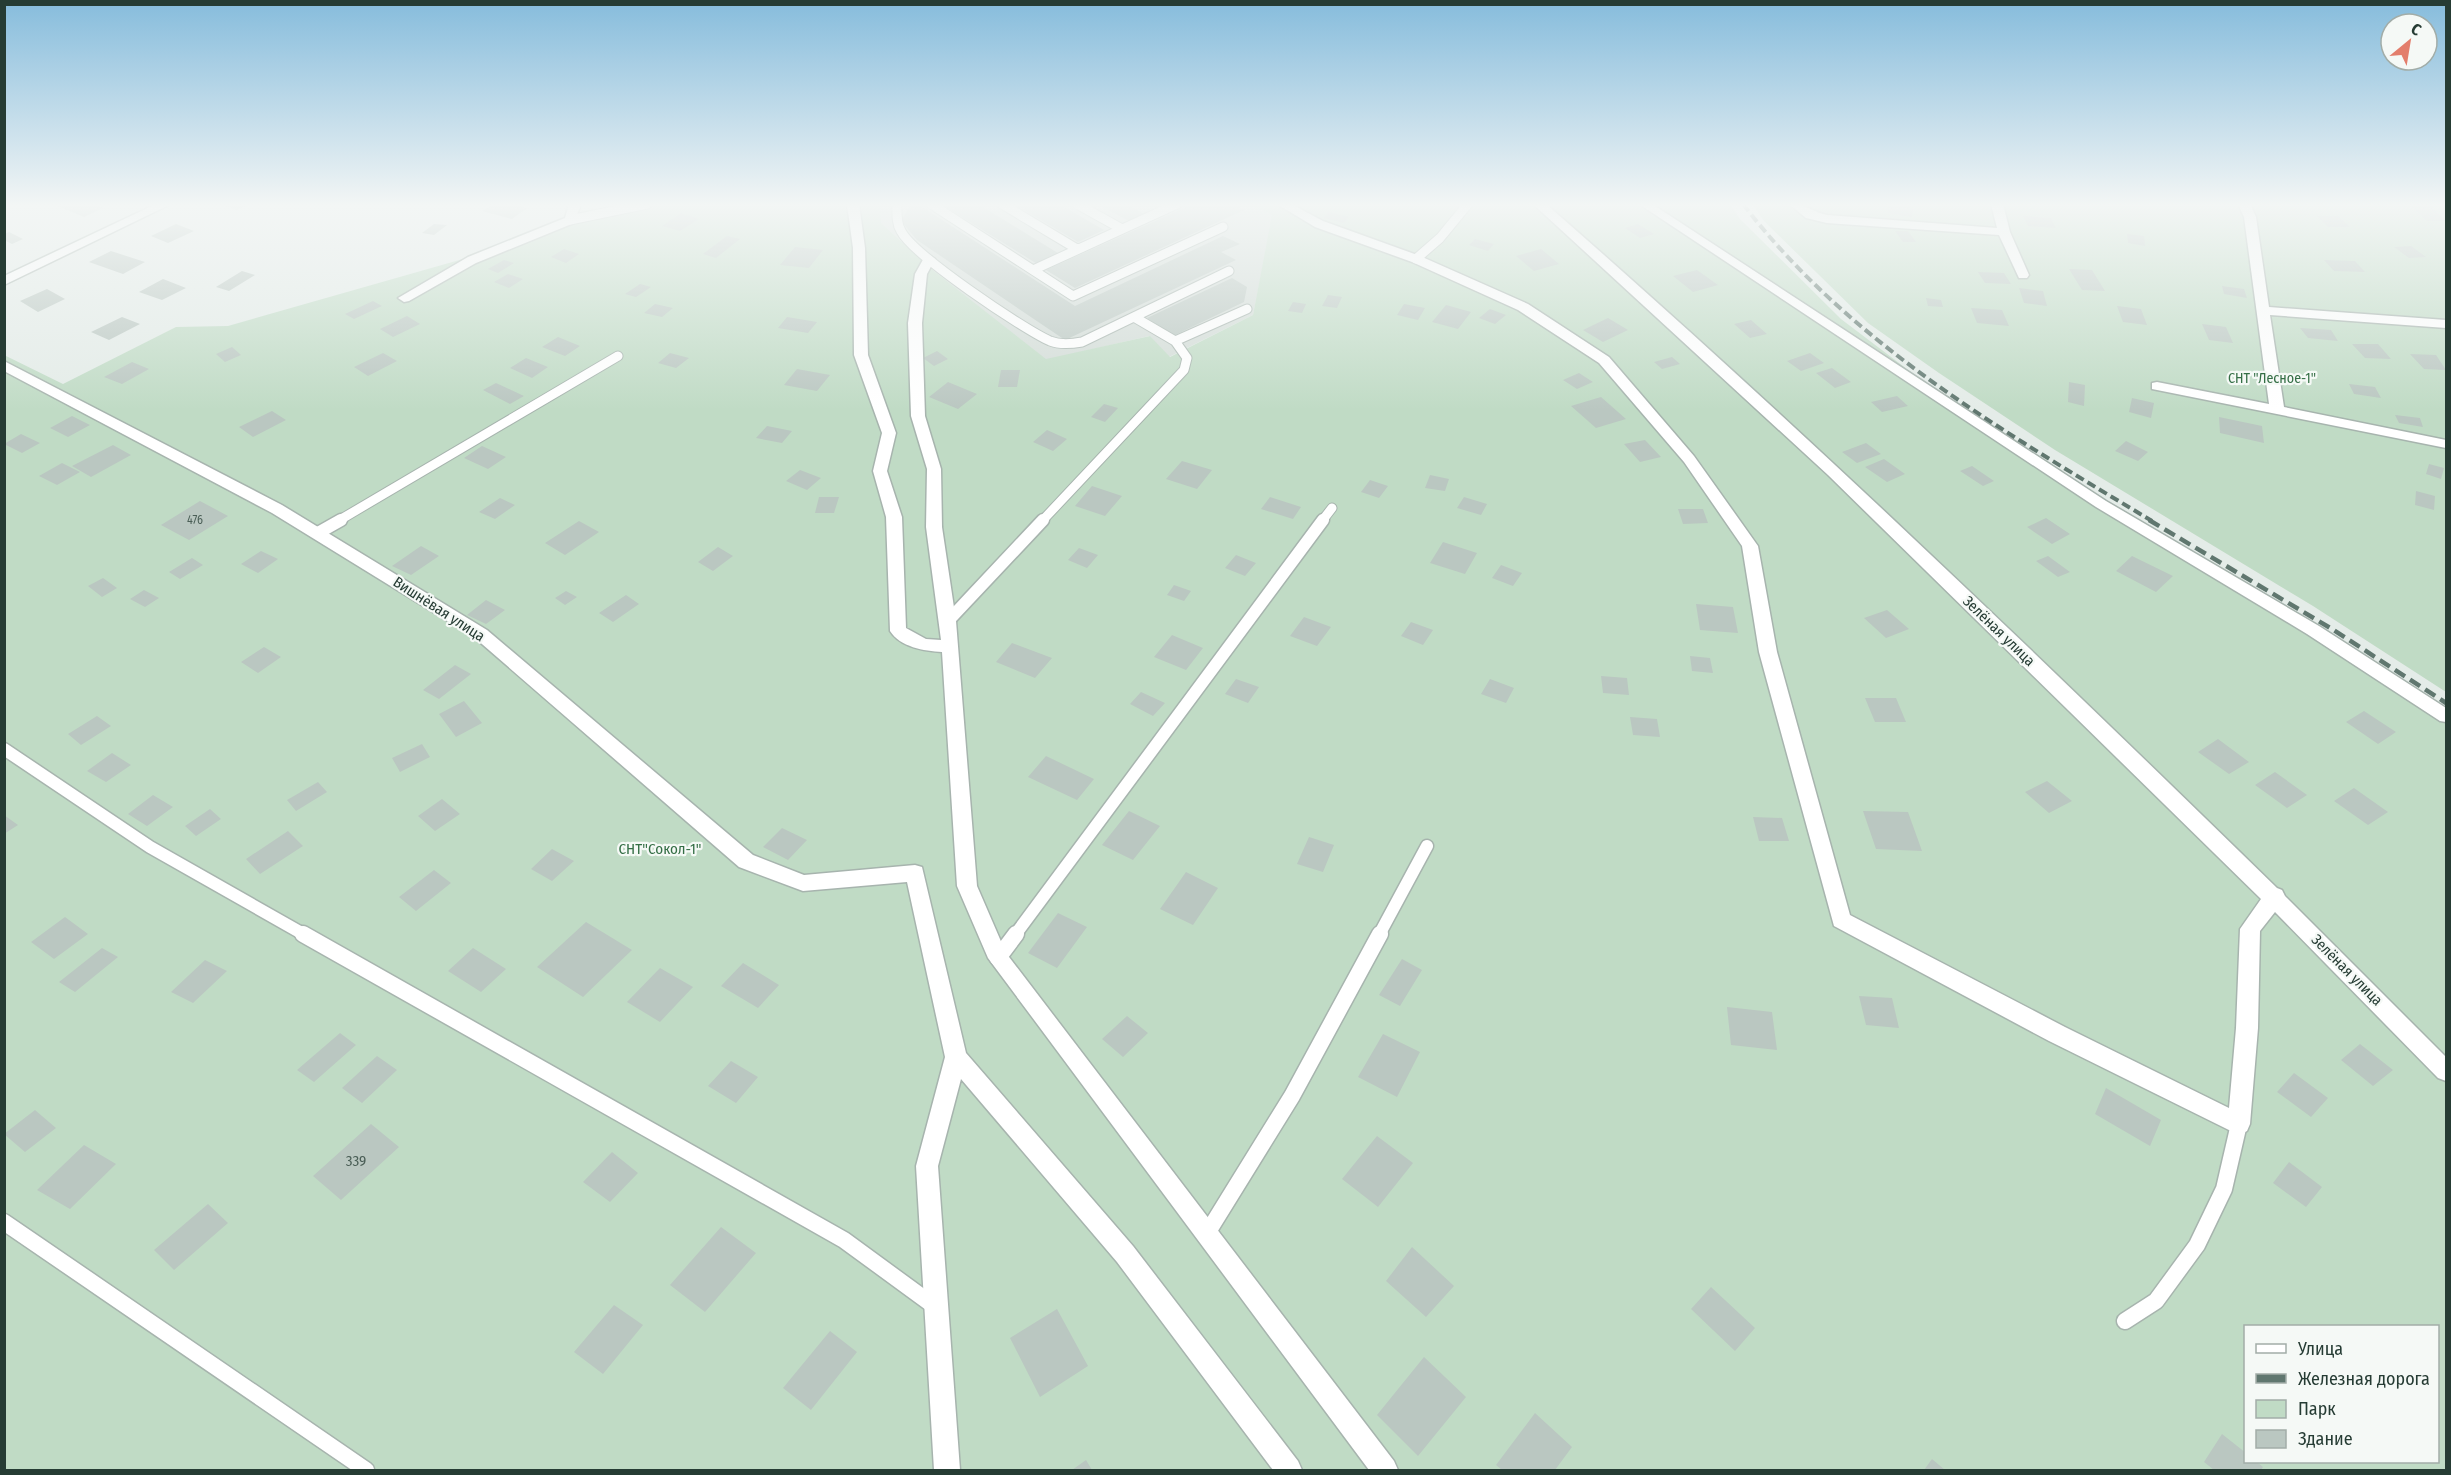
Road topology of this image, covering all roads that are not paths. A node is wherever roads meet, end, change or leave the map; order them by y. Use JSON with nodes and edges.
{"nodes":[{"id":1,"x":21,"y":273,"type":"edge"},
{"id":2,"x":449,"y":273,"type":"edge"},
{"id":3,"x":859,"y":273,"type":"edge"},
{"id":4,"x":922,"y":273,"type":"edge"},
{"id":5,"x":949,"y":273,"type":"edge"},
{"id":6,"x":1037,"y":273,"type":"edge"},
{"id":7,"x":1123,"y":273,"type":"edge"},
{"id":8,"x":1225,"y":273,"type":"edge"},
{"id":9,"x":1446,"y":273,"type":"edge"},
{"id":10,"x":1619,"y":273,"type":"edge"},
{"id":11,"x":1752,"y":273,"type":"edge"},
{"id":12,"x":2257,"y":273,"type":"edge"},
{"id":13,"x":4,"y":281,"type":"edge"},
{"id":14,"x":404,"y":298,"type":"dead end"},
{"id":15,"x":1247,"y":309,"type":"dead end"},
{"id":16,"x":2262,"y":310,"type":"junction"},
{"id":17,"x":1134,"y":317,"type":"junction"},
{"id":18,"x":2446,"y":324,"type":"edge"},
{"id":19,"x":1175,"y":342,"type":"junction"},
{"id":20,"x":618,"y":356,"type":"dead end"},
{"id":21,"x":4,"y":365,"type":"edge"},
{"id":22,"x":2157,"y":386,"type":"dead end"},
{"id":23,"x":2277,"y":408,"type":"junction"},
{"id":24,"x":2446,"y":444,"type":"edge"},
{"id":25,"x":1332,"y":508,"type":"dead end"},
{"id":26,"x":318,"y":533,"type":"junction"},
{"id":27,"x":948,"y":621,"type":"junction"},
{"id":28,"x":950,"y":646,"type":"junction"},
{"id":29,"x":2446,"y":716,"type":"edge"},
{"id":30,"x":4,"y":748,"type":"edge"},
{"id":31,"x":1426,"y":846,"type":"dead end"},
{"id":32,"x":2275,"y":896,"type":"junction"},
{"id":33,"x":998,"y":958,"type":"junction"},
{"id":34,"x":956,"y":1057,"type":"junction"},
{"id":35,"x":2446,"y":1071,"type":"edge"},
{"id":36,"x":2239,"y":1124,"type":"junction"},
{"id":37,"x":4,"y":1222,"type":"edge"},
{"id":38,"x":1206,"y":1235,"type":"junction"},
{"id":39,"x":938,"y":1309,"type":"junction"},
{"id":40,"x":2125,"y":1321,"type":"dead end"},
{"id":41,"x":366,"y":1470,"type":"edge"},
{"id":42,"x":947,"y":1470,"type":"edge"},
{"id":43,"x":1289,"y":1470,"type":"edge"},
{"id":44,"x":1385,"y":1470,"type":"edge"}],
"edges":[{"from":1,"to":13,"type":"street"},
{"from":2,"to":14,"type":"street"},
{"from":3,"to":28,"type":"street"},
{"from":4,"to":27,"type":"street"},
{"from":5,"to":17,"type":"lane"},
{"from":6,"to":7,"type":"lane"},
{"from":8,"to":17,"type":"lane"},
{"from":9,"to":36,"type":"street"},
{"from":10,"to":32,"type":"street","name":"Зелёная улица"},
{"from":11,"to":29,"type":"street"},
{"from":12,"to":16,"type":"street"},
{"from":15,"to":19,"type":"lane"},
{"from":16,"to":18,"type":"street"},
{"from":16,"to":23,"type":"street"},
{"from":17,"to":19,"type":"lane"},
{"from":19,"to":27,"type":"lane"},
{"from":20,"to":26,"type":"lane"},
{"from":21,"to":26,"type":"street","name":"Вишнёвая улица"},
{"from":22,"to":23,"type":"street"},
{"from":23,"to":24,"type":"street"},
{"from":25,"to":33,"type":"lane"},
{"from":26,"to":34,"type":"street","name":"Вишнёвая улица"},
{"from":27,"to":28,"type":"street"},
{"from":28,"to":33,"type":"street"},
{"from":30,"to":39,"type":"lane"},
{"from":31,"to":38,"type":"lane"},
{"from":32,"to":35,"type":"street","name":"Зелёная улица"},
{"from":32,"to":36,"type":"street"},
{"from":33,"to":38,"type":"street"},
{"from":34,"to":39,"type":"street"},
{"from":34,"to":43,"type":"street"},
{"from":36,"to":40,"type":"lane"},
{"from":37,"to":41,"type":"lane"},
{"from":38,"to":44,"type":"street"},
{"from":39,"to":42,"type":"street"}]}
